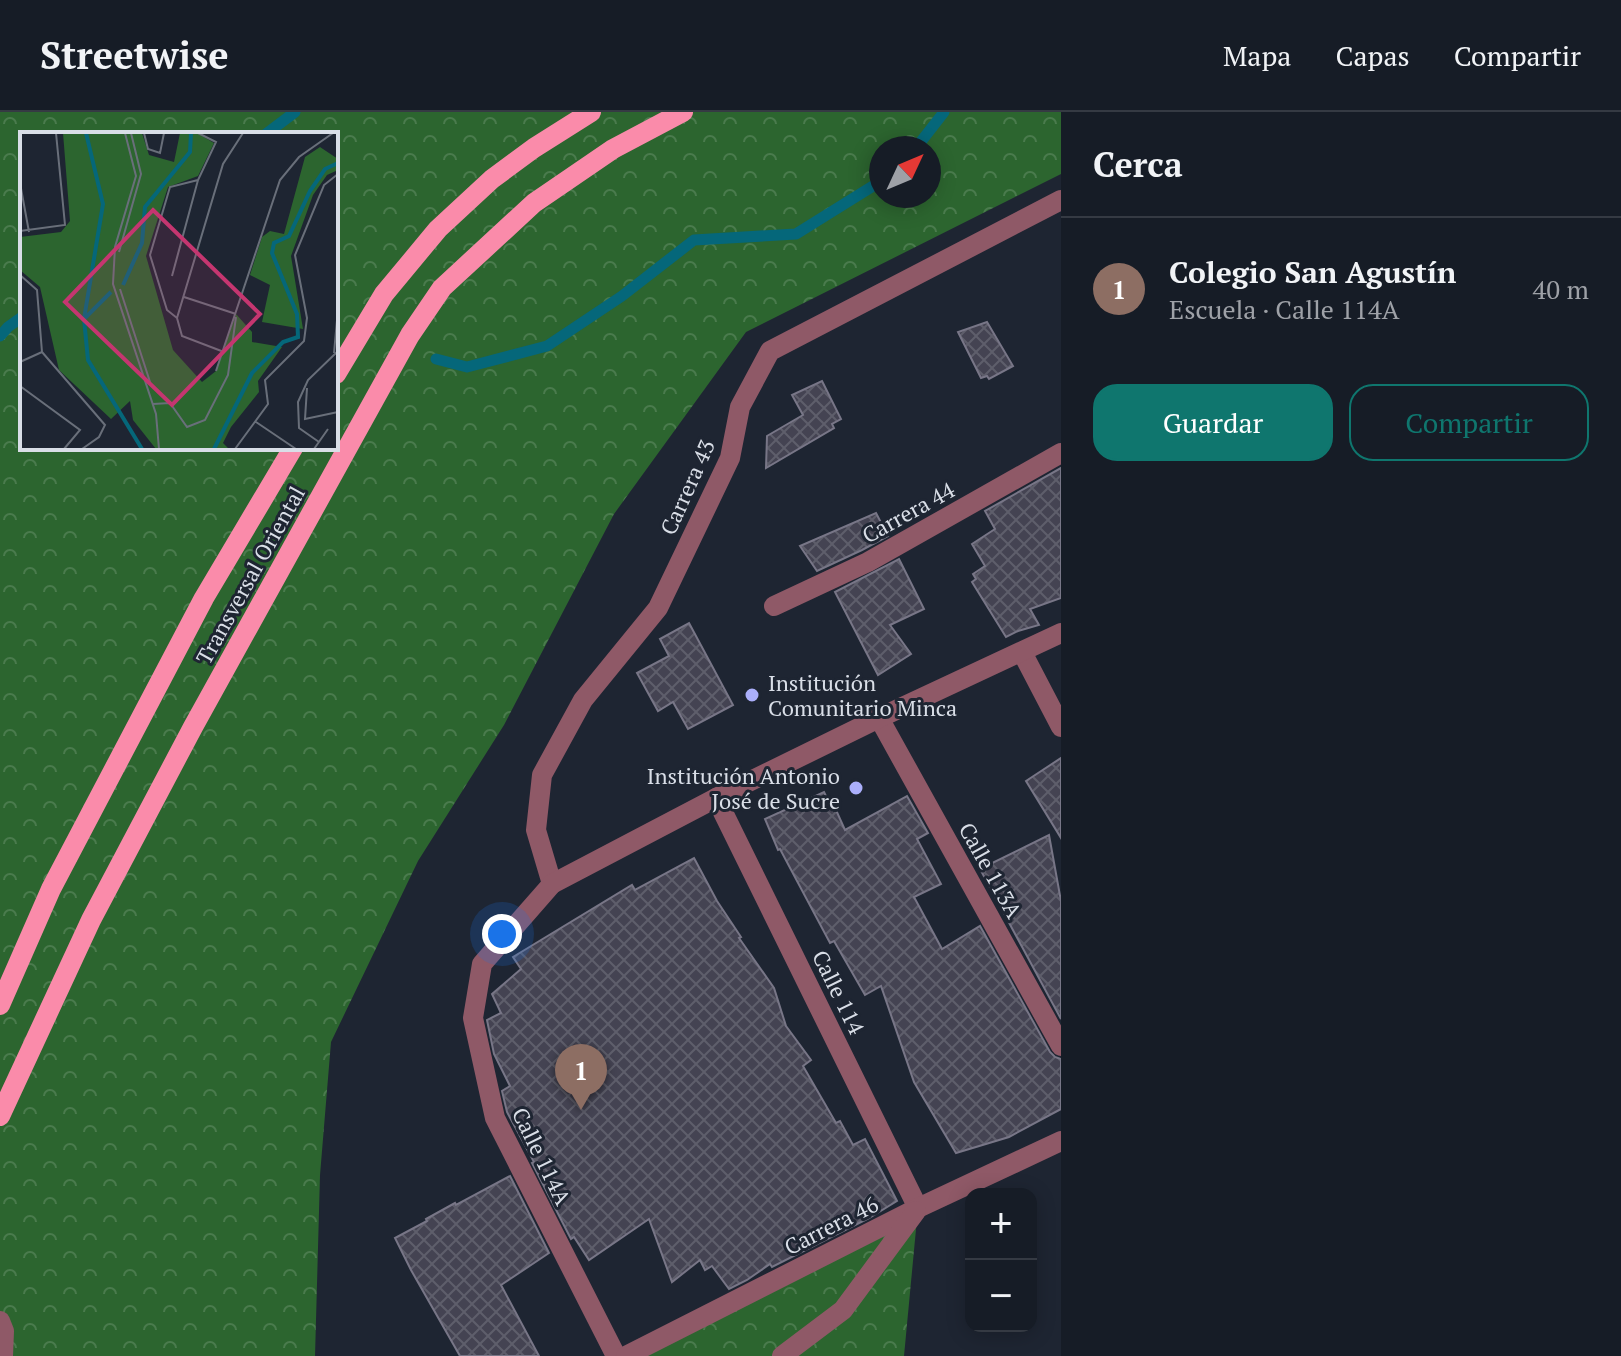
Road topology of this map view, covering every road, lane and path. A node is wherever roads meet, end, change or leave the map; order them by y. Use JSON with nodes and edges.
{"nodes":[{"id":1,"x":591,"y":112,"type":"edge"},
{"id":2,"x":683,"y":112,"type":"edge"},
{"id":3,"x":1061,"y":200,"type":"edge"},
{"id":4,"x":338,"y":371,"type":"edge"},
{"id":5,"x":292,"y":450,"type":"edge"},
{"id":6,"x":1061,"y":453,"type":"edge"},
{"id":7,"x":774,"y":606,"type":"dead end"},
{"id":8,"x":1061,"y":633,"type":"edge"},
{"id":9,"x":1022,"y":652,"type":"junction"},
{"id":10,"x":879,"y":718,"type":"junction"},
{"id":11,"x":1061,"y":727,"type":"edge"},
{"id":12,"x":716,"y":798,"type":"junction"},
{"id":13,"x":552,"y":884,"type":"junction"},
{"id":14,"x":0,"y":1005,"type":"edge"},
{"id":15,"x":1061,"y":1046,"type":"edge"},
{"id":16,"x":0,"y":1116,"type":"edge"},
{"id":17,"x":1061,"y":1141,"type":"edge"},
{"id":18,"x":918,"y":1208,"type":"junction"},
{"id":19,"x":0,"y":1321,"type":"edge"},
{"id":20,"x":3,"y":1356,"type":"edge"},
{"id":21,"x":616,"y":1356,"type":"edge"},
{"id":22,"x":626,"y":1356,"type":"edge"},
{"id":23,"x":782,"y":1356,"type":"edge"}],
"edges":[{"from":1,"to":4,"type":"main road"},
{"from":2,"to":16,"type":"main road","name":"Transversal Oriental"},
{"from":3,"to":13,"type":"street","name":"Carrera 43"},
{"from":5,"to":14,"type":"main road","name":"Transversal Oriental"},
{"from":6,"to":7,"type":"street","name":"Carrera 44"},
{"from":8,"to":9,"type":"street"},
{"from":9,"to":10,"type":"street"},
{"from":9,"to":11,"type":"street"},
{"from":10,"to":12,"type":"street"},
{"from":10,"to":15,"type":"street","name":"Calle 113A"},
{"from":12,"to":13,"type":"street"},
{"from":12,"to":18,"type":"street","name":"Calle 114"},
{"from":13,"to":21,"type":"street","name":"Calle 114A"},
{"from":17,"to":18,"type":"street","name":"Carrera 46"},
{"from":18,"to":22,"type":"street","name":"Carrera 46"},
{"from":18,"to":23,"type":"street"},
{"from":19,"to":20,"type":"street"}]}
